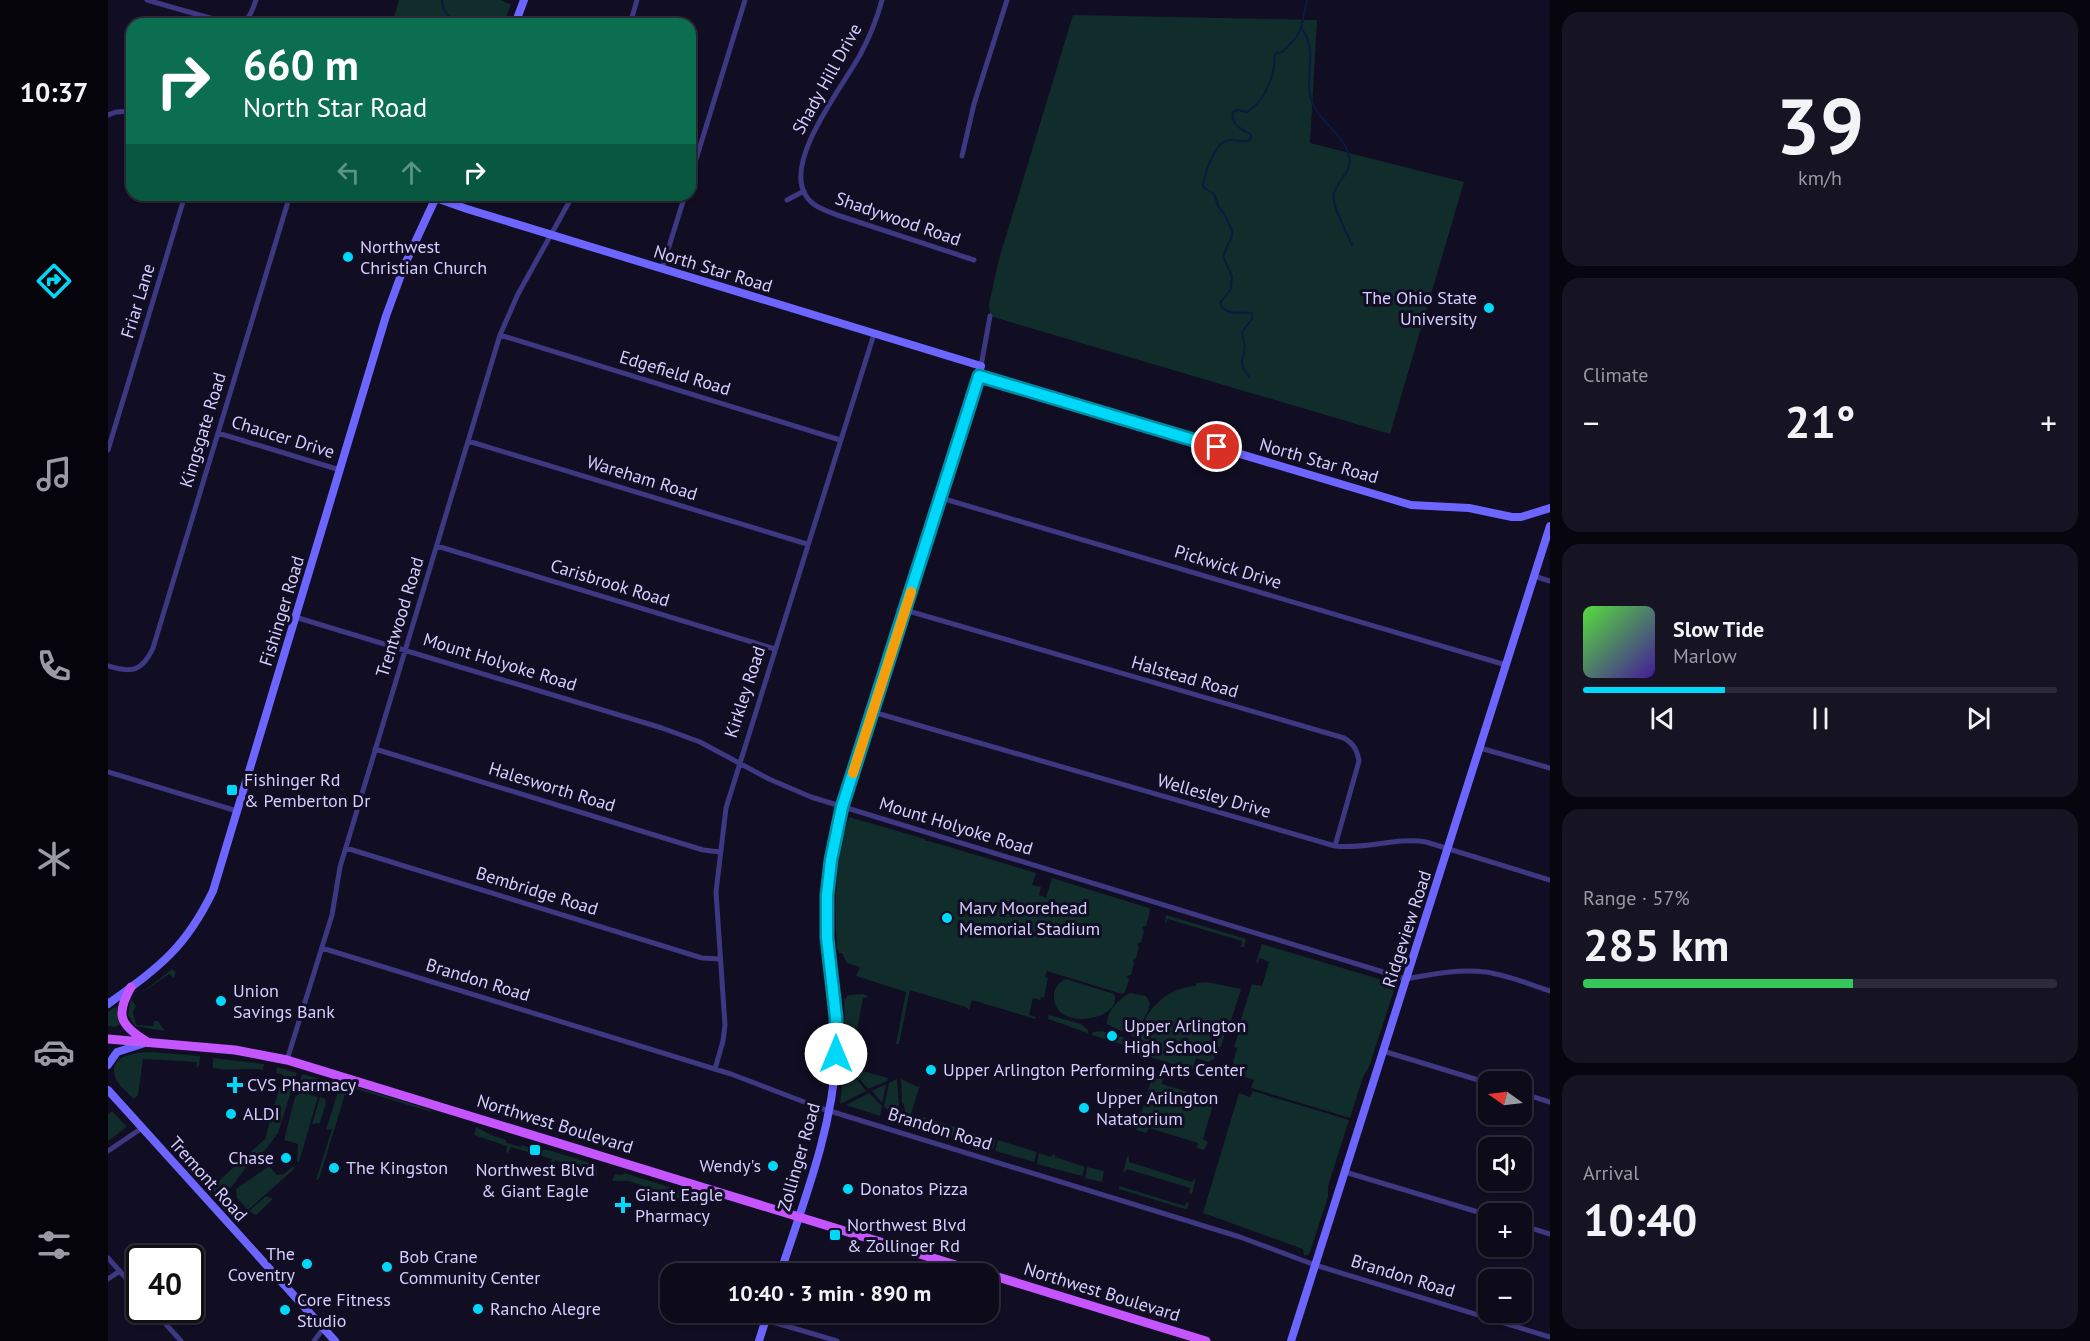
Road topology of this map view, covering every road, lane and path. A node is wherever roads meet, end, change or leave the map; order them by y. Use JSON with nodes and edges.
{"nodes":[{"id":1,"x":147,"y":0,"type":"edge"},
{"id":2,"x":256,"y":0,"type":"edge"},
{"id":3,"x":524,"y":0,"type":"edge"},
{"id":4,"x":637,"y":0,"type":"edge"},
{"id":5,"x":746,"y":0,"type":"edge"},
{"id":6,"x":882,"y":0,"type":"edge"},
{"id":7,"x":1007,"y":0,"type":"edge"},
{"id":8,"x":210,"y":18,"type":"edge"},
{"id":9,"x":248,"y":18,"type":"edge"},
{"id":10,"x":517,"y":18,"type":"edge"},
{"id":11,"x":632,"y":18,"type":"edge"},
{"id":12,"x":126,"y":111,"type":"edge"},
{"id":13,"x":108,"y":115,"type":"edge"},
{"id":14,"x":962,"y":156,"type":"dead end"},
{"id":15,"x":696,"y":159,"type":"edge"},
{"id":16,"x":804,"y":191,"type":"junction"},
{"id":17,"x":787,"y":200,"type":"dead end"},
{"id":18,"x":183,"y":201,"type":"edge"},
{"id":19,"x":288,"y":201,"type":"edge"},
{"id":20,"x":435,"y":201,"type":"edge"},
{"id":21,"x":452,"y":201,"type":"edge"},
{"id":22,"x":570,"y":201,"type":"edge"},
{"id":23,"x":683,"y":201,"type":"edge"},
{"id":24,"x":551,"y":235,"type":"junction"},
{"id":25,"x":974,"y":260,"type":"dead end"},
{"id":26,"x":662,"y":269,"type":"junction"},
{"id":27,"x":990,"y":316,"type":"dead end"},
{"id":28,"x":874,"y":334,"type":"junction"},
{"id":29,"x":500,"y":336,"type":"junction"},
{"id":30,"x":981,"y":366,"type":"junction"},
{"id":31,"x":979,"y":376,"type":"junction"},
{"id":32,"x":218,"y":433,"type":"junction"},
{"id":33,"x":840,"y":440,"type":"junction"},
{"id":34,"x":468,"y":441,"type":"junction"},
{"id":35,"x":108,"y":450,"type":"edge"},
{"id":36,"x":340,"y":470,"type":"junction"},
{"id":37,"x":941,"y":498,"type":"junction"},
{"id":38,"x":1550,"y":508,"type":"edge"},
{"id":39,"x":1550,"y":526,"type":"edge"},
{"id":40,"x":807,"y":544,"type":"junction"},
{"id":41,"x":436,"y":546,"type":"junction"},
{"id":42,"x":1534,"y":576,"type":"junction"},
{"id":43,"x":1550,"y":581,"type":"edge"},
{"id":44,"x":905,"y":610,"type":"junction"},
{"id":45,"x":295,"y":617,"type":"junction"},
{"id":46,"x":406,"y":649,"type":"junction"},
{"id":47,"x":775,"y":649,"type":"junction"},
{"id":48,"x":1506,"y":665,"type":"junction"},
{"id":49,"x":108,"y":666,"type":"edge"},
{"id":50,"x":873,"y":712,"type":"junction"},
{"id":51,"x":1480,"y":747,"type":"junction"},
{"id":52,"x":375,"y":748,"type":"junction"},
{"id":53,"x":739,"y":762,"type":"junction"},
{"id":54,"x":1550,"y":768,"type":"edge"},
{"id":55,"x":108,"y":772,"type":"edge"},
{"id":56,"x":842,"y":807,"type":"junction"},
{"id":57,"x":237,"y":812,"type":"junction"},
{"id":58,"x":1335,"y":846,"type":"junction"},
{"id":59,"x":346,"y":848,"type":"junction"},
{"id":60,"x":1448,"y":849,"type":"junction"},
{"id":61,"x":720,"y":852,"type":"junction"},
{"id":62,"x":1550,"y":880,"type":"edge"},
{"id":63,"x":322,"y":948,"type":"junction"},
{"id":64,"x":720,"y":959,"type":"junction"},
{"id":65,"x":1406,"y":980,"type":"junction"},
{"id":66,"x":131,"y":987,"type":"junction"},
{"id":67,"x":1550,"y":991,"type":"edge"},
{"id":68,"x":108,"y":1004,"type":"edge"},
{"id":69,"x":108,"y":1039,"type":"edge"},
{"id":70,"x":148,"y":1043,"type":"junction"},
{"id":71,"x":1383,"y":1051,"type":"junction"},
{"id":72,"x":287,"y":1060,"type":"junction"},
{"id":73,"x":108,"y":1065,"type":"edge"},
{"id":74,"x":715,"y":1069,"type":"junction"},
{"id":75,"x":1478,"y":1080,"type":"edge"},
{"id":76,"x":109,"y":1089,"type":"edge"},
{"id":77,"x":1532,"y":1096,"type":"edge"},
{"id":78,"x":1550,"y":1102,"type":"edge"},
{"id":79,"x":830,"y":1111,"type":"junction"},
{"id":80,"x":142,"y":1128,"type":"junction"},
{"id":81,"x":108,"y":1151,"type":"edge"},
{"id":82,"x":1345,"y":1172,"type":"junction"},
{"id":83,"x":1478,"y":1212,"type":"edge"},
{"id":84,"x":798,"y":1216,"type":"junction"},
{"id":85,"x":1532,"y":1228,"type":"edge"},
{"id":86,"x":1550,"y":1234,"type":"edge"},
{"id":87,"x":108,"y":1258,"type":"edge"},
{"id":88,"x":783,"y":1263,"type":"edge"},
{"id":89,"x":951,"y":1263,"type":"edge"},
{"id":90,"x":1315,"y":1265,"type":"junction"},
{"id":91,"x":120,"y":1271,"type":"junction"},
{"id":92,"x":126,"y":1278,"type":"edge"},
{"id":93,"x":999,"y":1278,"type":"edge"},
{"id":94,"x":108,"y":1279,"type":"edge"},
{"id":95,"x":165,"y":1323,"type":"edge"},
{"id":96,"x":765,"y":1323,"type":"edge"},
{"id":97,"x":787,"y":1323,"type":"edge"},
{"id":98,"x":323,"y":1329,"type":"junction"},
{"id":99,"x":1550,"y":1337,"type":"edge"},
{"id":100,"x":181,"y":1341,"type":"edge"},
{"id":101,"x":314,"y":1341,"type":"edge"},
{"id":102,"x":335,"y":1341,"type":"edge"},
{"id":103,"x":759,"y":1341,"type":"edge"},
{"id":104,"x":837,"y":1341,"type":"edge"},
{"id":105,"x":1206,"y":1341,"type":"edge"},
{"id":106,"x":1291,"y":1341,"type":"edge"}],
"edges":[{"from":1,"to":8,"type":"street"},
{"from":2,"to":9,"type":"street"},
{"from":3,"to":10,"type":"street"},
{"from":4,"to":11,"type":"street"},
{"from":5,"to":15,"type":"street"},
{"from":6,"to":16,"type":"street","name":"Shady Hill Drive"},
{"from":7,"to":14,"type":"street"},
{"from":12,"to":13,"type":"street"},
{"from":16,"to":17,"type":"street"},
{"from":16,"to":25,"type":"street","name":"Shadywood Road"},
{"from":18,"to":35,"type":"street","name":"Friar Lane"},
{"from":19,"to":32,"type":"street","name":"Kingsgate Road"},
{"from":20,"to":36,"type":"street","name":"Fishinger Road"},
{"from":21,"to":24,"type":"street","name":"North Star Road"},
{"from":22,"to":24,"type":"street","name":"Trentwood Road"},
{"from":23,"to":26,"type":"street"},
{"from":24,"to":26,"type":"street","name":"North Star Road"},
{"from":24,"to":29,"type":"street","name":"Trentwood Road"},
{"from":26,"to":28,"type":"street","name":"North Star Road"},
{"from":27,"to":30,"type":"street","name":"Zollinger Road"},
{"from":28,"to":30,"type":"street","name":"North Star Road"},
{"from":28,"to":33,"type":"street","name":"Kirkley Road"},
{"from":29,"to":33,"type":"street","name":"Edgefield Road"},
{"from":29,"to":34,"type":"street","name":"Trentwood Road"},
{"from":30,"to":31,"type":"street","name":"Zollinger Road"},
{"from":31,"to":37,"type":"street","name":"Zollinger Road"},
{"from":31,"to":38,"type":"street","name":"North Star Road"},
{"from":32,"to":36,"type":"street","name":"Chaucer Drive"},
{"from":32,"to":49,"type":"street","name":"Kingsgate Road"},
{"from":33,"to":40,"type":"street","name":"Kirkley Road"},
{"from":34,"to":40,"type":"street","name":"Wareham Road"},
{"from":34,"to":41,"type":"street","name":"Trentwood Road"},
{"from":36,"to":45,"type":"street","name":"Fishinger Road"},
{"from":37,"to":44,"type":"street","name":"Zollinger Road"},
{"from":37,"to":48,"type":"street","name":"Pickwick Drive"},
{"from":39,"to":42,"type":"street","name":"Ridgeview Road"},
{"from":40,"to":47,"type":"street","name":"Kirkley Road"},
{"from":41,"to":46,"type":"street","name":"Trentwood Road"},
{"from":41,"to":47,"type":"street","name":"Carisbrook Road"},
{"from":42,"to":43,"type":"street"},
{"from":42,"to":48,"type":"street","name":"Ridgeview Road"},
{"from":44,"to":50,"type":"street","name":"Zollinger Road"},
{"from":44,"to":58,"type":"street","name":"Halstead Road"},
{"from":45,"to":46,"type":"street","name":"Mount Holyoke Road"},
{"from":45,"to":57,"type":"street","name":"Fishinger Road"},
{"from":46,"to":52,"type":"street","name":"Trentwood Road"},
{"from":46,"to":53,"type":"street","name":"Mount Holyoke Road"},
{"from":47,"to":53,"type":"street","name":"Kirkley Road"},
{"from":48,"to":51,"type":"street","name":"Ridgeview Road"},
{"from":50,"to":56,"type":"street","name":"Zollinger Road"},
{"from":50,"to":58,"type":"street","name":"Wellesley Drive"},
{"from":51,"to":54,"type":"street"},
{"from":51,"to":60,"type":"street","name":"Ridgeview Road"},
{"from":52,"to":59,"type":"street","name":"Trentwood Road"},
{"from":52,"to":61,"type":"street","name":"Halesworth Road"},
{"from":53,"to":56,"type":"street","name":"Mount Holyoke Road"},
{"from":53,"to":61,"type":"street","name":"Kirkley Road"},
{"from":55,"to":57,"type":"street"},
{"from":56,"to":65,"type":"street","name":"Mount Holyoke Road"},
{"from":56,"to":79,"type":"street","name":"Zollinger Road"},
{"from":57,"to":66,"type":"street","name":"Fishinger Road"},
{"from":58,"to":60,"type":"street","name":"Wellesley Drive"},
{"from":59,"to":63,"type":"street","name":"Trentwood Road"},
{"from":59,"to":64,"type":"street","name":"Bembridge Road"},
{"from":60,"to":62,"type":"street","name":"Wellesley Drive"},
{"from":60,"to":65,"type":"street","name":"Ridgeview Road"},
{"from":61,"to":64,"type":"street","name":"Kirkley Road"},
{"from":63,"to":72,"type":"street","name":"Trentwood Road"},
{"from":63,"to":74,"type":"street","name":"Brandon Road"},
{"from":64,"to":74,"type":"street","name":"Kirkley Road"},
{"from":65,"to":67,"type":"street","name":"Mount Holyoke Road"},
{"from":65,"to":71,"type":"street","name":"Ridgeview Road"},
{"from":66,"to":68,"type":"street","name":"Fishinger Road"},
{"from":66,"to":70,"type":"main road"},
{"from":69,"to":70,"type":"main road","name":"Northwest Boulevard"},
{"from":70,"to":72,"type":"main road","name":"Northwest Boulevard"},
{"from":70,"to":73,"type":"street"},
{"from":71,"to":75,"type":"street"},
{"from":71,"to":82,"type":"street","name":"Ridgeview Road"},
{"from":72,"to":84,"type":"main road","name":"Northwest Boulevard"},
{"from":74,"to":79,"type":"street","name":"Brandon Road"},
{"from":76,"to":80,"type":"street","name":"Tremont Road"},
{"from":77,"to":78,"type":"street"},
{"from":79,"to":84,"type":"street","name":"Zollinger Road"},
{"from":79,"to":90,"type":"street","name":"Brandon Road"},
{"from":80,"to":81,"type":"street"},
{"from":80,"to":98,"type":"street","name":"Tremont Road"},
{"from":82,"to":83,"type":"street"},
{"from":82,"to":90,"type":"street","name":"Ridgeview Road"},
{"from":84,"to":88,"type":"street","name":"Zollinger Road"},
{"from":84,"to":89,"type":"main road","name":"Northwest Boulevard"},
{"from":85,"to":86,"type":"street"},
{"from":87,"to":91,"type":"street"},
{"from":90,"to":99,"type":"street","name":"Brandon Road"},
{"from":90,"to":106,"type":"street","name":"Ridgeview Road"},
{"from":91,"to":92,"type":"street"},
{"from":91,"to":94,"type":"street"},
{"from":93,"to":105,"type":"main road","name":"Northwest Boulevard"},
{"from":95,"to":100,"type":"street"},
{"from":96,"to":103,"type":"street"},
{"from":97,"to":104,"type":"street"},
{"from":98,"to":101,"type":"street"},
{"from":98,"to":102,"type":"street","name":"Tremont Road"}]}
